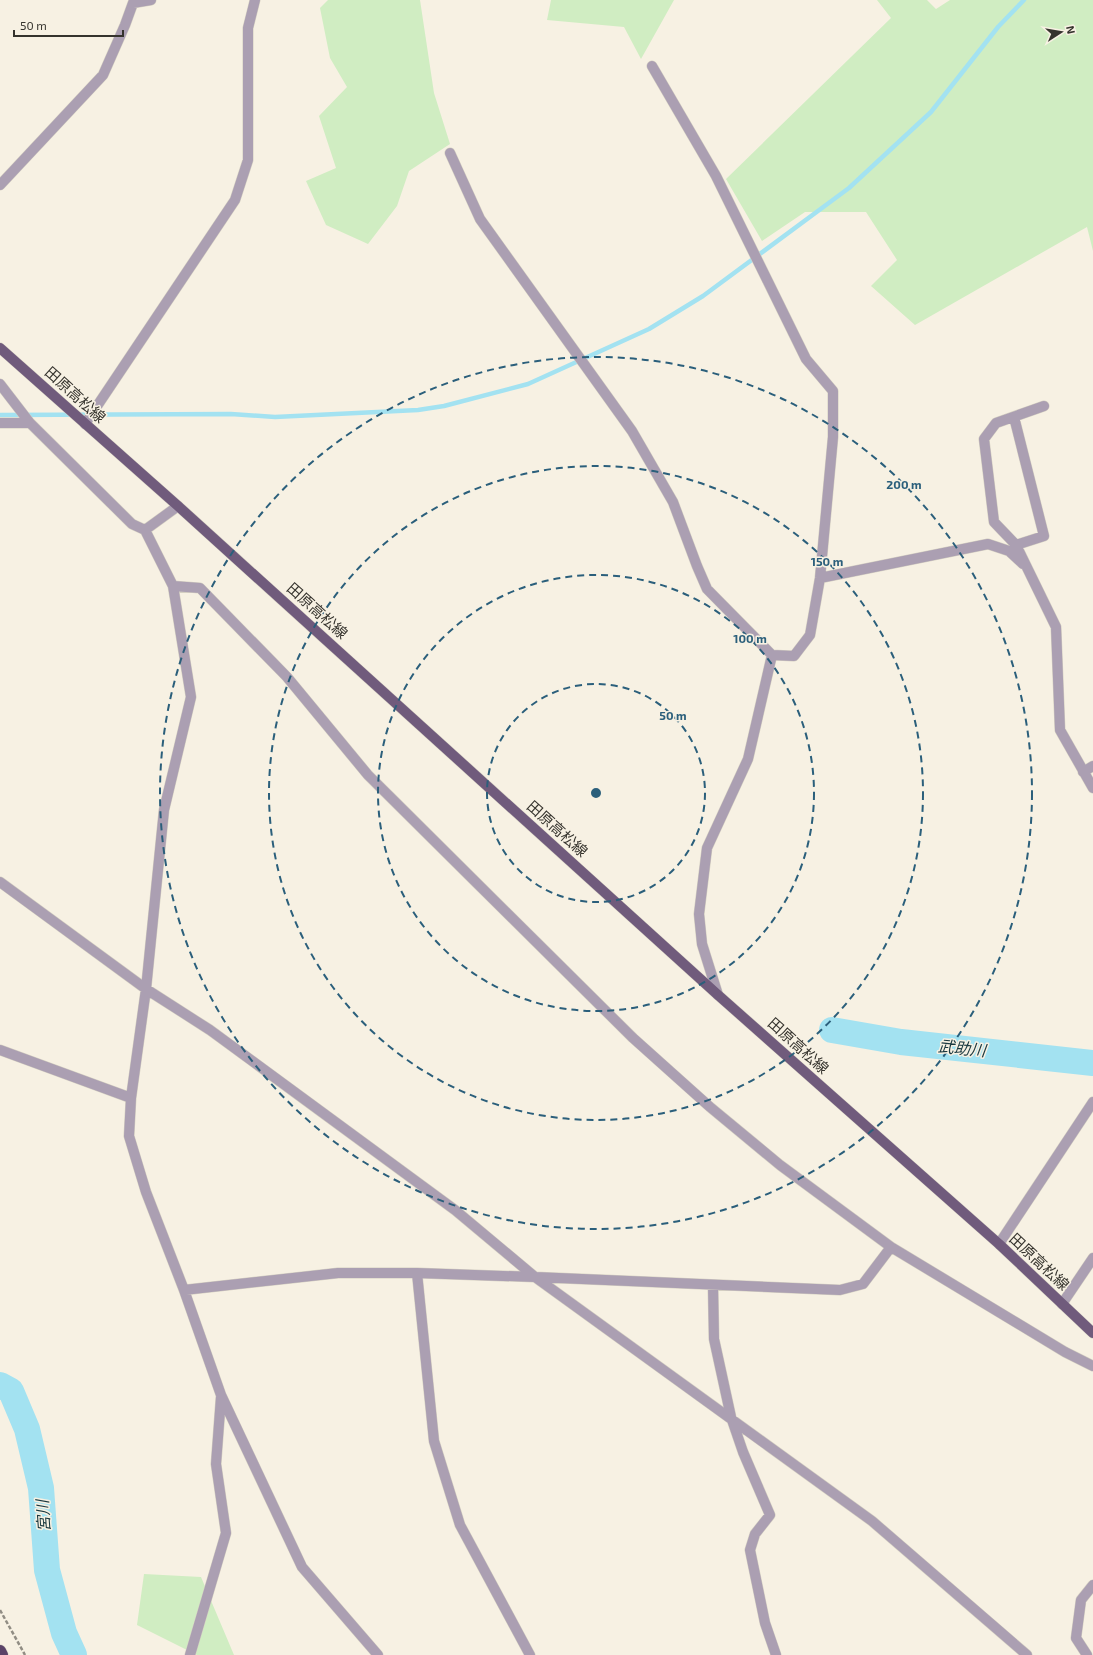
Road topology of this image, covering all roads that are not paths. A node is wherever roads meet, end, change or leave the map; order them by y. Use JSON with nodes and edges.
{"nodes":[{"id":1,"x":151,"y":0,"type":"edge"},
{"id":2,"x":255,"y":0,"type":"edge"},
{"id":3,"x":652,"y":66,"type":"dead end"},
{"id":4,"x":450,"y":154,"type":"dead end"},
{"id":5,"x":0,"y":185,"type":"edge"},
{"id":6,"x":0,"y":348,"type":"edge"},
{"id":7,"x":0,"y":384,"type":"edge"},
{"id":8,"x":1044,"y":406,"type":"dead end"},
{"id":9,"x":1014,"y":417,"type":"junction"},
{"id":10,"x":0,"y":423,"type":"edge"},
{"id":11,"x":30,"y":423,"type":"junction"},
{"id":12,"x":85,"y":424,"type":"junction"},
{"id":13,"x":178,"y":506,"type":"junction"},
{"id":14,"x":145,"y":530,"type":"junction"},
{"id":15,"x":1016,"y":545,"type":"junction"},
{"id":16,"x":1027,"y":568,"type":"junction"},
{"id":17,"x":820,"y":578,"type":"junction"},
{"id":18,"x":174,"y":586,"type":"junction"},
{"id":19,"x":772,"y":656,"type":"junction"},
{"id":20,"x":1093,"y":766,"type":"edge"},
{"id":21,"x":1083,"y":772,"type":"junction"},
{"id":22,"x":1093,"y":788,"type":"edge"},
{"id":23,"x":0,"y":882,"type":"edge"},
{"id":24,"x":146,"y":989,"type":"junction"},
{"id":25,"x":718,"y":995,"type":"junction"},
{"id":26,"x":0,"y":1050,"type":"edge"},
{"id":27,"x":131,"y":1098,"type":"junction"},
{"id":28,"x":1093,"y":1102,"type":"edge"},
{"id":29,"x":999,"y":1244,"type":"junction"},
{"id":30,"x":891,"y":1247,"type":"junction"},
{"id":31,"x":1093,"y":1258,"type":"edge"},
{"id":32,"x":416,"y":1274,"type":"junction"},
{"id":33,"x":535,"y":1277,"type":"junction"},
{"id":34,"x":713,"y":1286,"type":"junction"},
{"id":35,"x":184,"y":1290,"type":"junction"},
{"id":36,"x":1062,"y":1304,"type":"junction"},
{"id":37,"x":1093,"y":1333,"type":"edge"},
{"id":38,"x":1093,"y":1366,"type":"edge"},
{"id":39,"x":221,"y":1395,"type":"junction"},
{"id":40,"x":731,"y":1417,"type":"junction"},
{"id":41,"x":1093,"y":1585,"type":"edge"},
{"id":42,"x":0,"y":1651,"type":"edge"},
{"id":43,"x":2,"y":1655,"type":"edge"},
{"id":44,"x":190,"y":1655,"type":"edge"},
{"id":45,"x":378,"y":1655,"type":"edge"},
{"id":46,"x":530,"y":1655,"type":"edge"},
{"id":47,"x":776,"y":1655,"type":"edge"},
{"id":48,"x":1027,"y":1655,"type":"edge"},
{"id":49,"x":1086,"y":1655,"type":"edge"}],
"edges":[{"from":1,"to":5,"type":"street"},
{"from":2,"to":12,"type":"street"},
{"from":3,"to":17,"type":"street"},
{"from":4,"to":19,"type":"street"},
{"from":6,"to":12,"type":"main road","name":"田原高松線"},
{"from":7,"to":11,"type":"street"},
{"from":8,"to":9,"type":"street"},
{"from":9,"to":15,"type":"street"},
{"from":9,"to":15,"type":"street"},
{"from":10,"to":11,"type":"street"},
{"from":11,"to":14,"type":"street"},
{"from":12,"to":13,"type":"main road","name":"田原高松線"},
{"from":13,"to":14,"type":"street"},
{"from":13,"to":25,"type":"main road","name":"田原高松線"},
{"from":14,"to":18,"type":"street"},
{"from":15,"to":16,"type":"street"},
{"from":16,"to":17,"type":"street"},
{"from":16,"to":21,"type":"street"},
{"from":17,"to":19,"type":"street"},
{"from":18,"to":24,"type":"street"},
{"from":18,"to":30,"type":"street"},
{"from":19,"to":25,"type":"street"},
{"from":20,"to":21,"type":"street"},
{"from":21,"to":22,"type":"street"},
{"from":23,"to":24,"type":"street"},
{"from":24,"to":27,"type":"street"},
{"from":24,"to":33,"type":"street"},
{"from":25,"to":29,"type":"main road","name":"田原高松線"},
{"from":26,"to":27,"type":"street"},
{"from":27,"to":35,"type":"street"},
{"from":28,"to":29,"type":"street"},
{"from":29,"to":36,"type":"main road","name":"田原高松線"},
{"from":30,"to":34,"type":"street"},
{"from":30,"to":38,"type":"street"},
{"from":31,"to":36,"type":"street"},
{"from":32,"to":33,"type":"street"},
{"from":32,"to":35,"type":"street"},
{"from":32,"to":46,"type":"street"},
{"from":33,"to":34,"type":"street"},
{"from":33,"to":40,"type":"street"},
{"from":34,"to":40,"type":"street"},
{"from":35,"to":39,"type":"street"},
{"from":36,"to":37,"type":"main road","name":"田原高松線"},
{"from":39,"to":44,"type":"street"},
{"from":39,"to":45,"type":"street"},
{"from":40,"to":47,"type":"street"},
{"from":40,"to":48,"type":"street"},
{"from":41,"to":49,"type":"street"},
{"from":42,"to":43,"type":"highway"}]}
